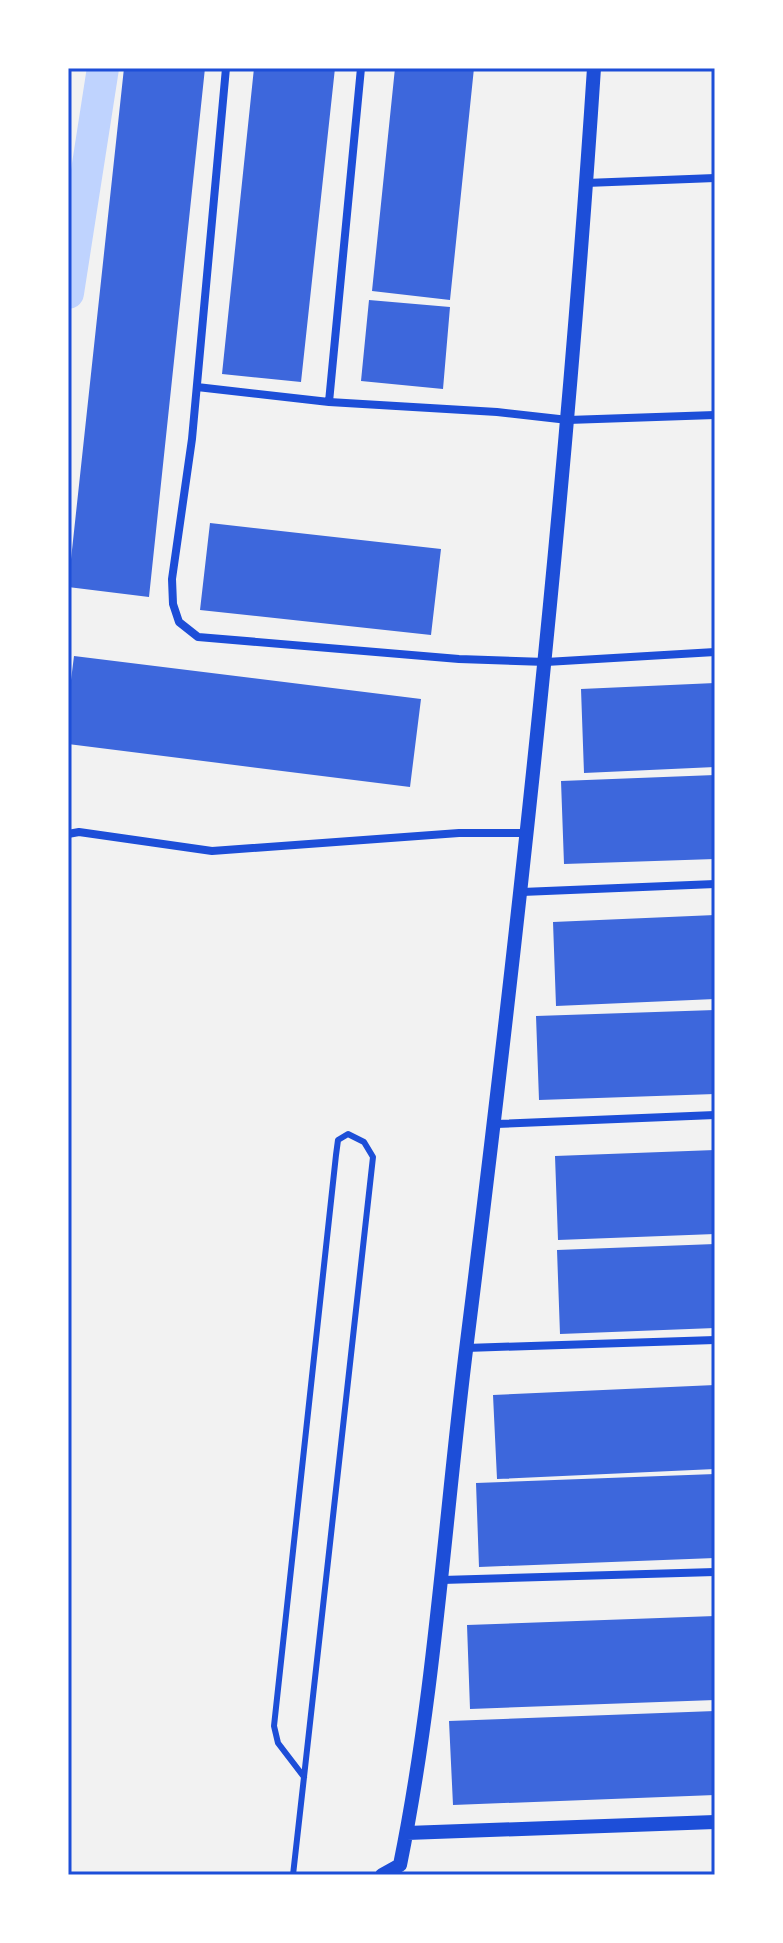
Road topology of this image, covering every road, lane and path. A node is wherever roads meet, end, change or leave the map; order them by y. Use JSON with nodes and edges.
{"nodes":[{"id":1,"x":226,"y":68,"type":"edge"},
{"id":2,"x":361,"y":68,"type":"edge"},
{"id":3,"x":594,"y":68,"type":"edge"},
{"id":4,"x":715,"y":178,"type":"edge"},
{"id":5,"x":586,"y":183,"type":"junction"},
{"id":6,"x":197,"y":387,"type":"junction"},
{"id":7,"x":329,"y":402,"type":"junction"},
{"id":8,"x":715,"y":415,"type":"edge"},
{"id":9,"x":568,"y":420,"type":"junction"},
{"id":10,"x":715,"y":652,"type":"edge"},
{"id":11,"x":546,"y":662,"type":"junction"},
{"id":12,"x":528,"y":833,"type":"junction"},
{"id":13,"x":68,"y":834,"type":"edge"},
{"id":14,"x":715,"y":884,"type":"edge"},
{"id":15,"x":522,"y":892,"type":"junction"},
{"id":16,"x":715,"y":1115,"type":"edge"},
{"id":17,"x":496,"y":1124,"type":"junction"},
{"id":18,"x":715,"y":1340,"type":"edge"},
{"id":19,"x":466,"y":1348,"type":"junction"},
{"id":20,"x":715,"y":1572,"type":"edge"},
{"id":21,"x":442,"y":1580,"type":"junction"},
{"id":22,"x":304,"y":1777,"type":"junction"},
{"id":23,"x":715,"y":1822,"type":"edge"},
{"id":24,"x":407,"y":1833,"type":"junction"},
{"id":25,"x":293,"y":1875,"type":"edge"},
{"id":26,"x":382,"y":1875,"type":"edge"}],
"edges":[{"from":1,"to":6,"type":"street"},
{"from":2,"to":7,"type":"street"},
{"from":3,"to":5,"type":"street"},
{"from":4,"to":5,"type":"street"},
{"from":5,"to":9,"type":"street"},
{"from":6,"to":7,"type":"street"},
{"from":6,"to":11,"type":"street"},
{"from":7,"to":9,"type":"street"},
{"from":8,"to":9,"type":"street"},
{"from":9,"to":11,"type":"street"},
{"from":10,"to":11,"type":"street"},
{"from":11,"to":12,"type":"street"},
{"from":12,"to":13,"type":"street"},
{"from":12,"to":15,"type":"street"},
{"from":14,"to":15,"type":"street"},
{"from":15,"to":17,"type":"street"},
{"from":16,"to":17,"type":"street"},
{"from":17,"to":19,"type":"street"},
{"from":18,"to":19,"type":"street"},
{"from":19,"to":21,"type":"street"},
{"from":20,"to":21,"type":"street"},
{"from":21,"to":24,"type":"street"},
{"from":22,"to":22,"type":"lane"},
{"from":22,"to":25,"type":"lane"},
{"from":23,"to":24,"type":"street"},
{"from":24,"to":26,"type":"street"}]}
